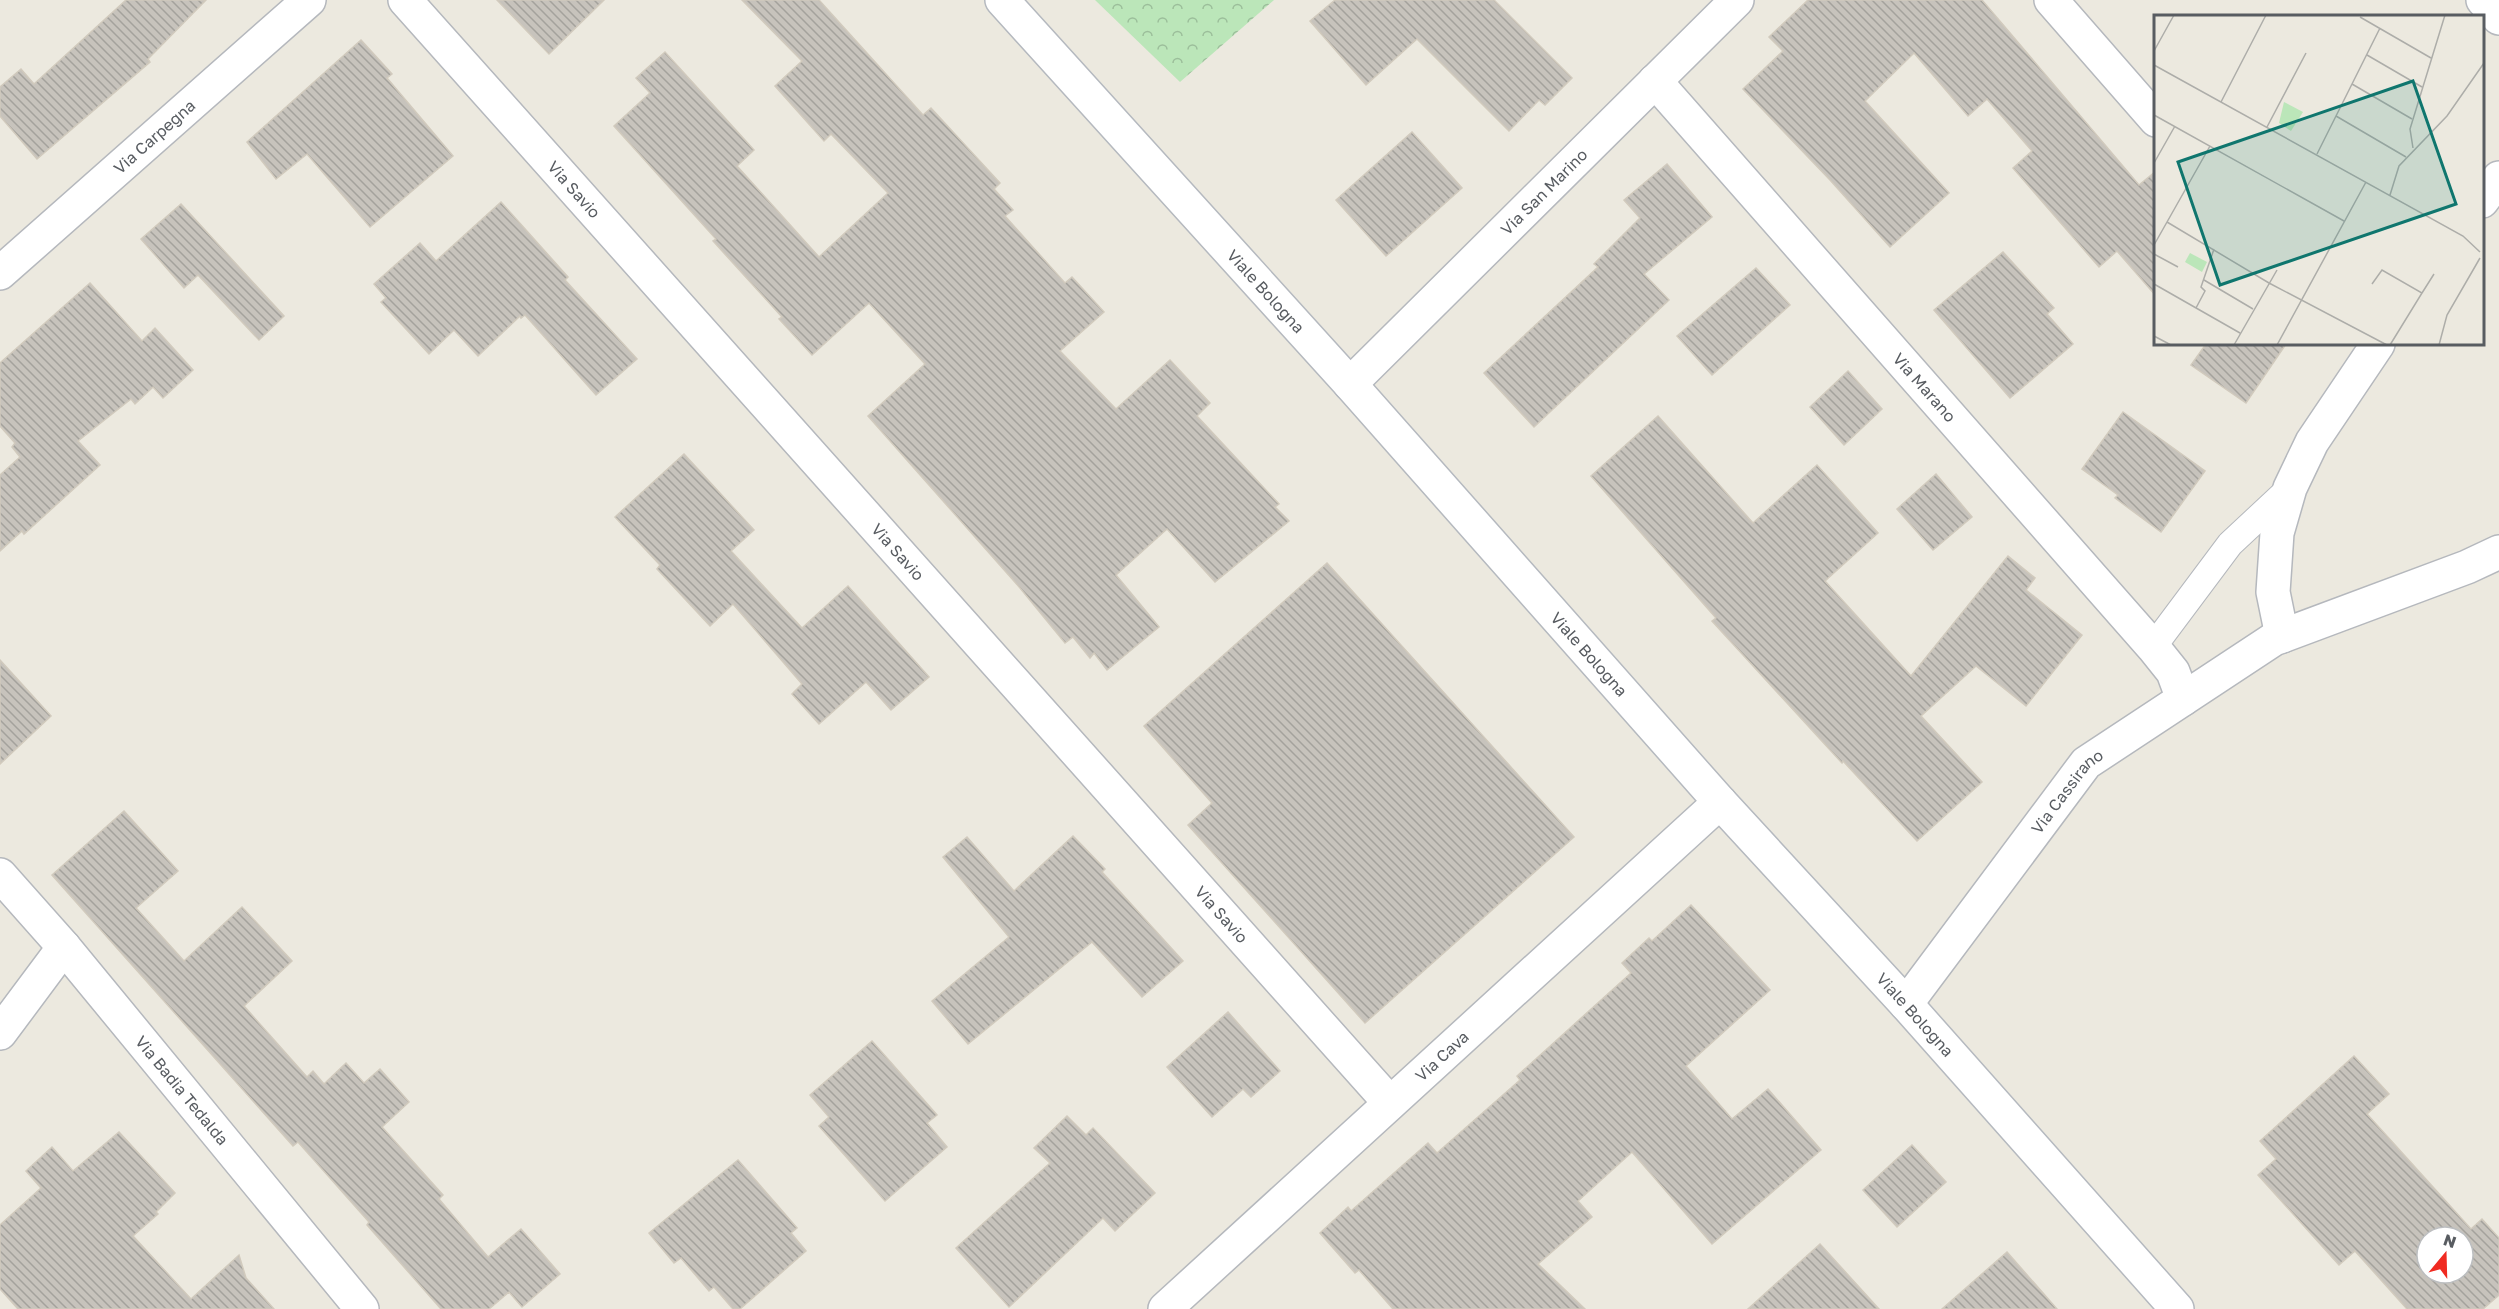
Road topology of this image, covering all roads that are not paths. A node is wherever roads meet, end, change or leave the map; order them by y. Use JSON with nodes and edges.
{"nodes":[{"id":1,"x":309,"y":0,"type":"edge"},
{"id":2,"x":405,"y":0,"type":"edge"},
{"id":3,"x":1002,"y":0,"type":"edge"},
{"id":4,"x":1737,"y":0,"type":"edge"},
{"id":5,"x":2051,"y":0,"type":"edge"},
{"id":6,"x":2483,"y":0,"type":"edge"},
{"id":7,"x":2499,"y":18,"type":"edge"},
{"id":8,"x":1655,"y":81,"type":"junction"},
{"id":9,"x":2154,"y":118,"type":"edge"},
{"id":10,"x":2499,"y":178,"type":"edge"},
{"id":11,"x":2484,"y":198,"type":"edge"},
{"id":12,"x":0,"y":273,"type":"edge"},
{"id":13,"x":2364,"y":349,"type":"edge"},
{"id":14,"x":1350,"y":384,"type":"junction"},
{"id":15,"x":2290,"y":488,"type":"junction"},
{"id":16,"x":2499,"y":552,"type":"edge"},
{"id":17,"x":2282,"y":636,"type":"junction"},
{"id":18,"x":2152,"y":647,"type":"junction"},
{"id":19,"x":2183,"y":699,"type":"junction"},
{"id":20,"x":1720,"y":802,"type":"junction"},
{"id":21,"x":0,"y":875,"type":"edge"},
{"id":22,"x":64,"y":947,"type":"junction"},
{"id":23,"x":1905,"y":1004,"type":"junction"},
{"id":24,"x":0,"y":1033,"type":"edge"},
{"id":25,"x":1390,"y":1103,"type":"junction"},
{"id":26,"x":362,"y":1309,"type":"edge"},
{"id":27,"x":1165,"y":1309,"type":"edge"},
{"id":28,"x":2177,"y":1309,"type":"edge"}],
"edges":[{"from":1,"to":12,"type":"street","name":"Via Carpegna"},
{"from":2,"to":25,"type":"street","name":"Via Savio"},
{"from":3,"to":14,"type":"street","name":"Viale Bologna"},
{"from":4,"to":8,"type":"street","name":"Via San Marino"},
{"from":5,"to":9,"type":"street"},
{"from":6,"to":7,"type":"street"},
{"from":8,"to":14,"type":"street","name":"Via San Marino"},
{"from":8,"to":18,"type":"street","name":"Via Marano"},
{"from":10,"to":11,"type":"street"},
{"from":13,"to":15,"type":"street"},
{"from":14,"to":20,"type":"street","name":"Viale Bologna"},
{"from":15,"to":17,"type":"street"},
{"from":15,"to":18,"type":"lane"},
{"from":16,"to":17,"type":"street","name":"Via Cassirano"},
{"from":17,"to":19,"type":"street","name":"Via Cassirano"},
{"from":18,"to":19,"type":"street","name":"Via Marano"},
{"from":19,"to":23,"type":"street","name":"Via Cassirano"},
{"from":20,"to":23,"type":"street","name":"Viale Bologna"},
{"from":20,"to":25,"type":"street","name":"Via Cava"},
{"from":21,"to":22,"type":"street","name":"Via Badia Tedalda"},
{"from":22,"to":24,"type":"street"},
{"from":22,"to":26,"type":"street","name":"Via Badia Tedalda"},
{"from":23,"to":28,"type":"street","name":"Viale Bologna"},
{"from":25,"to":27,"type":"street","name":"Via Cava"}]}
